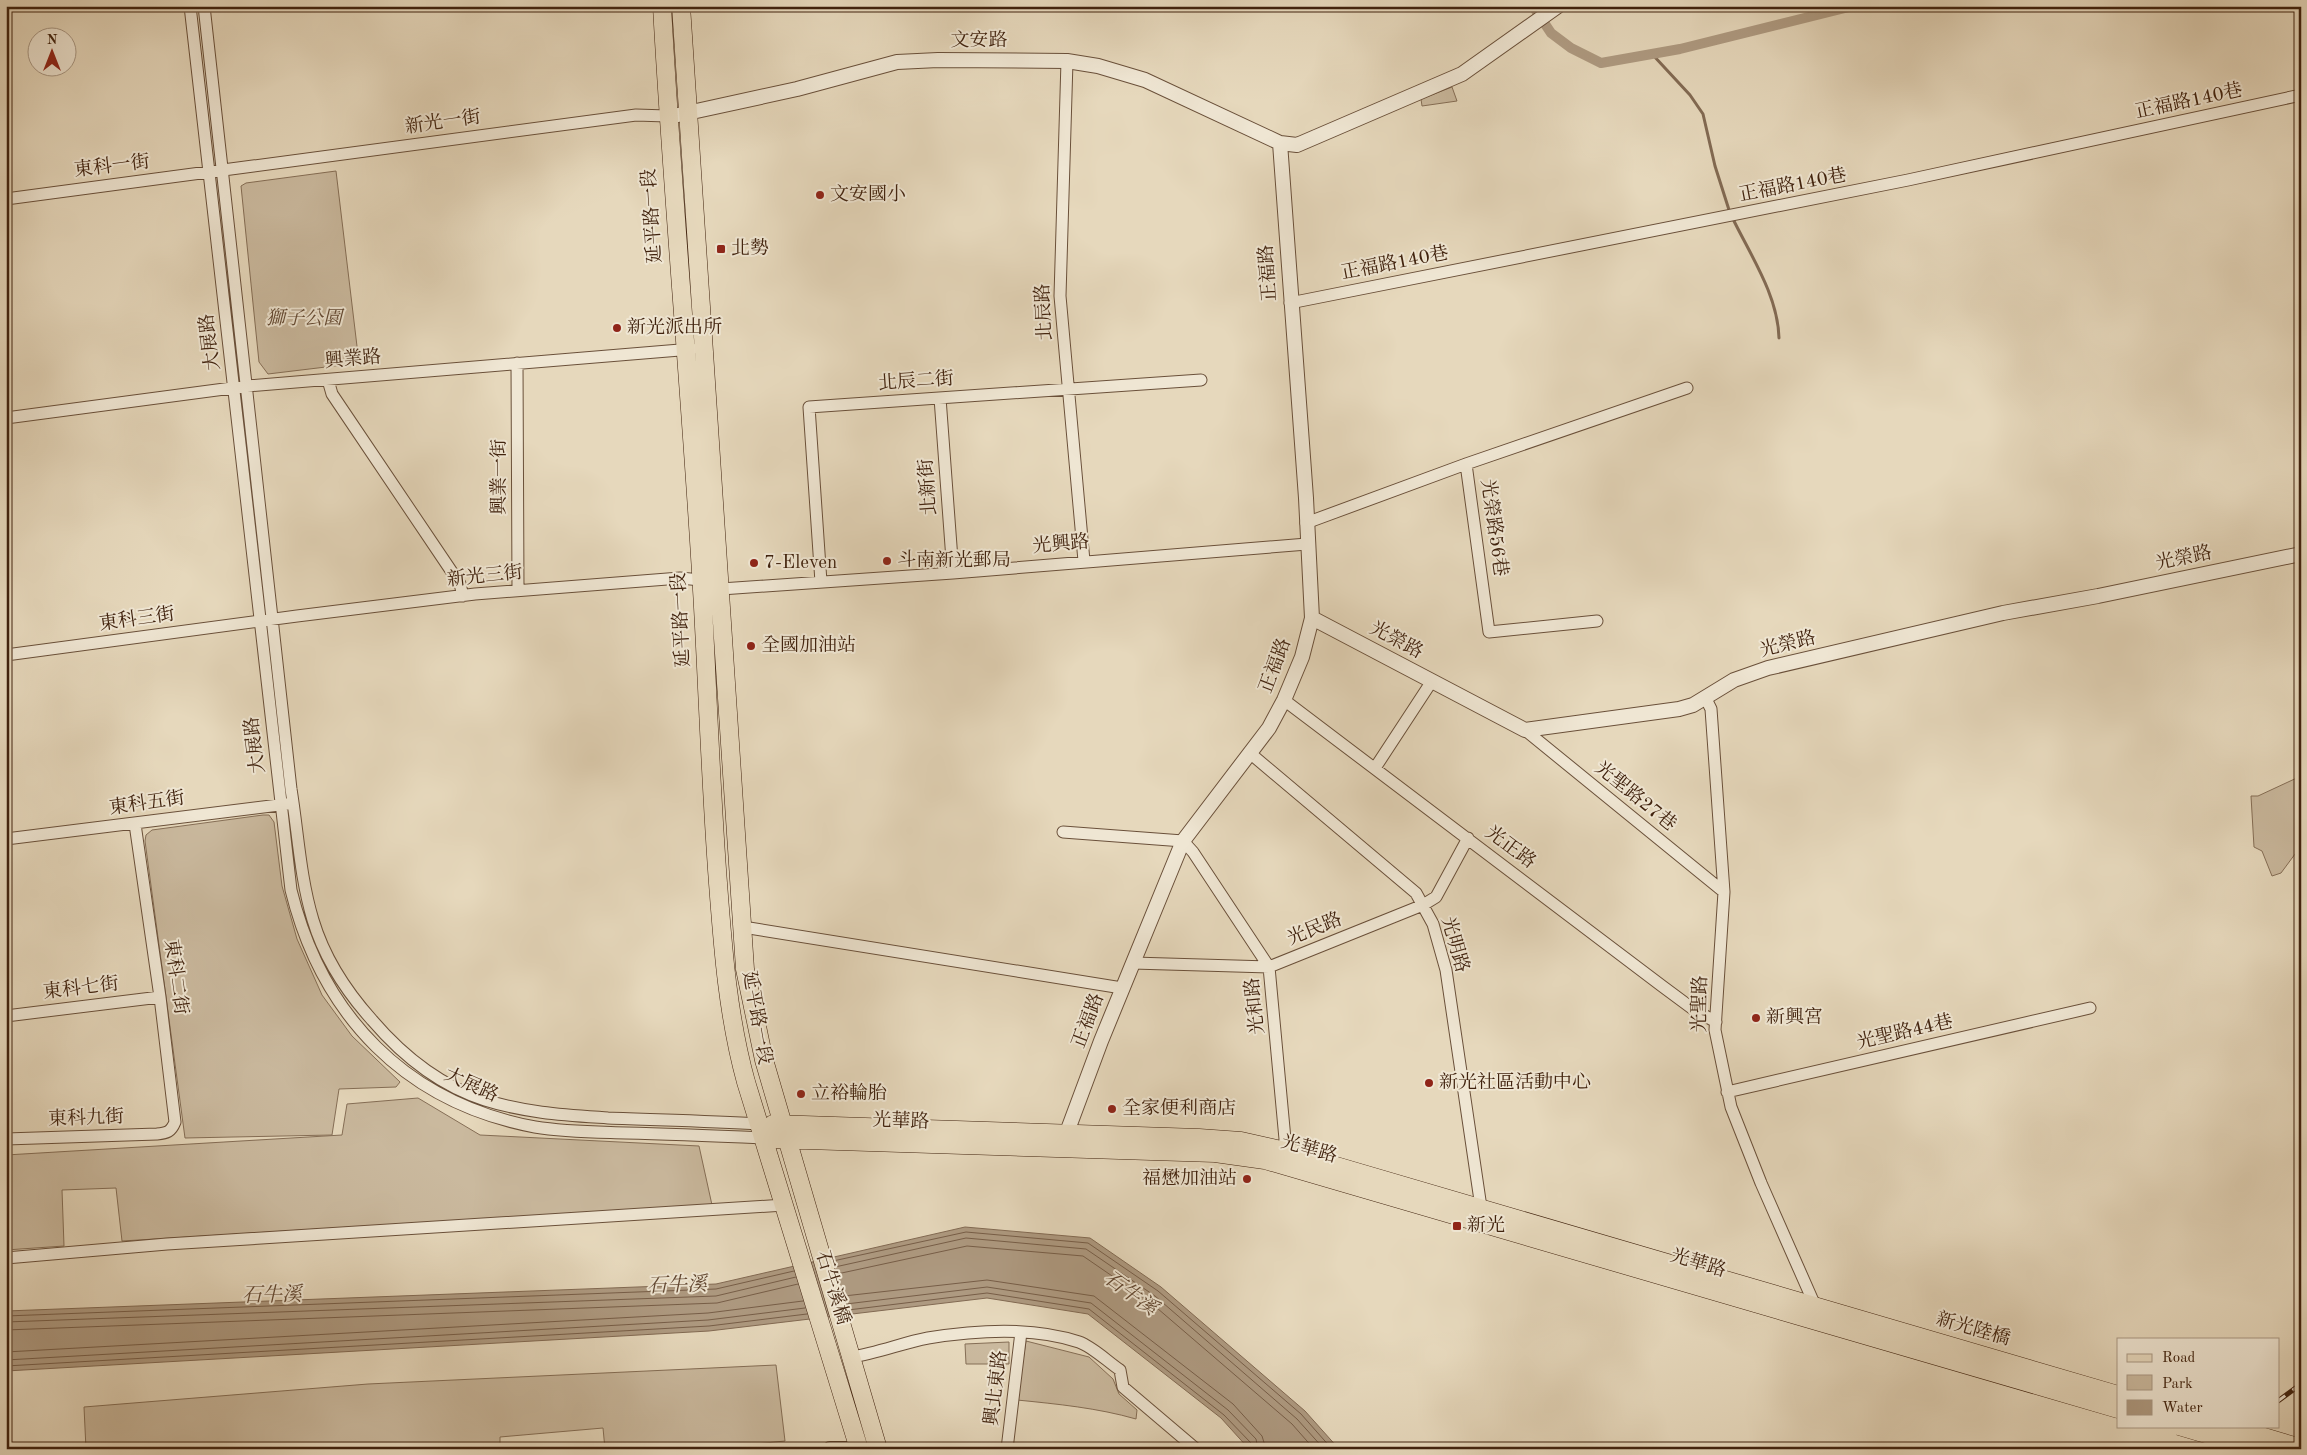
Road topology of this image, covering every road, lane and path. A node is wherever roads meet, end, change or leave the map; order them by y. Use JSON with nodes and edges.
{"nodes":[{"id":1,"x":190,"y":6,"type":"edge"},
{"id":2,"x":204,"y":6,"type":"edge"},
{"id":3,"x":662,"y":6,"type":"edge"},
{"id":4,"x":681,"y":6,"type":"edge"},
{"id":5,"x":1553,"y":10,"type":"edge"},
{"id":6,"x":1067,"y":61,"type":"junction"},
{"id":7,"x":2301,"y":95,"type":"edge"},
{"id":8,"x":687,"y":114,"type":"junction"},
{"id":9,"x":668,"y":116,"type":"junction"},
{"id":10,"x":1280,"y":143,"type":"junction"},
{"id":11,"x":223,"y":170,"type":"junction"},
{"id":12,"x":208,"y":173,"type":"junction"},
{"id":13,"x":6,"y":199,"type":"edge"},
{"id":14,"x":1290,"y":303,"type":"junction"},
{"id":15,"x":704,"y":349,"type":"junction"},
{"id":16,"x":684,"y":350,"type":"junction"},
{"id":17,"x":517,"y":363,"type":"junction"},
{"id":18,"x":328,"y":380,"type":"junction"},
{"id":19,"x":1200,"y":380,"type":"dead end"},
{"id":20,"x":248,"y":386,"type":"junction"},
{"id":21,"x":234,"y":388,"type":"junction"},
{"id":22,"x":1687,"y":388,"type":"dead end"},
{"id":23,"x":1068,"y":389,"type":"junction"},
{"id":24,"x":940,"y":398,"type":"junction"},
{"id":25,"x":6,"y":418,"type":"edge"},
{"id":26,"x":1466,"y":464,"type":"junction"},
{"id":27,"x":1306,"y":523,"type":"junction"},
{"id":28,"x":1307,"y":544,"type":"junction"},
{"id":29,"x":2301,"y":554,"type":"edge"},
{"id":30,"x":1084,"y":561,"type":"junction"},
{"id":31,"x":953,"y":572,"type":"junction"},
{"id":32,"x":701,"y":580,"type":"junction"},
{"id":33,"x":821,"y":582,"type":"junction"},
{"id":34,"x":720,"y":589,"type":"junction"},
{"id":35,"x":518,"y":590,"type":"junction"},
{"id":36,"x":463,"y":596,"type":"junction"},
{"id":37,"x":1312,"y":618,"type":"junction"},
{"id":38,"x":273,"y":619,"type":"junction"},
{"id":39,"x":260,"y":621,"type":"junction"},
{"id":40,"x":1597,"y":621,"type":"dead end"},
{"id":41,"x":6,"y":655,"type":"edge"},
{"id":42,"x":1432,"y":681,"type":"junction"},
{"id":43,"x":1705,"y":697,"type":"junction"},
{"id":44,"x":1284,"y":700,"type":"junction"},
{"id":45,"x":729,"y":714,"type":"junction"},
{"id":46,"x":708,"y":716,"type":"junction"},
{"id":47,"x":1524,"y":730,"type":"junction"},
{"id":48,"x":1251,"y":754,"type":"junction"},
{"id":49,"x":1375,"y":768,"type":"junction"},
{"id":50,"x":293,"y":803,"type":"junction"},
{"id":51,"x":280,"y":804,"type":"junction"},
{"id":52,"x":135,"y":824,"type":"junction"},
{"id":53,"x":1063,"y":832,"type":"dead end"},
{"id":54,"x":738,"y":838,"type":"junction"},
{"id":55,"x":1468,"y":838,"type":"junction"},
{"id":56,"x":6,"y":839,"type":"edge"},
{"id":57,"x":715,"y":839,"type":"junction"},
{"id":58,"x":1183,"y":841,"type":"junction"},
{"id":59,"x":1724,"y":892,"type":"junction"},
{"id":60,"x":1423,"y":905,"type":"junction"},
{"id":61,"x":743,"y":927,"type":"junction"},
{"id":62,"x":1133,"y":963,"type":"junction"},
{"id":63,"x":1269,"y":967,"type":"junction"},
{"id":64,"x":1122,"y":988,"type":"junction"},
{"id":65,"x":160,"y":997,"type":"junction"},
{"id":66,"x":2090,"y":1008,"type":"dead end"},
{"id":67,"x":6,"y":1016,"type":"edge"},
{"id":68,"x":1716,"y":1022,"type":"junction"},
{"id":69,"x":1728,"y":1092,"type":"junction"},
{"id":70,"x":763,"y":1131,"type":"junction"},
{"id":71,"x":784,"y":1132,"type":"junction"},
{"id":72,"x":167,"y":1133,"type":"joint"},
{"id":73,"x":6,"y":1139,"type":"edge"},
{"id":74,"x":1064,"y":1141,"type":"junction"},
{"id":75,"x":1283,"y":1157,"type":"junction"},
{"id":76,"x":784,"y":1205,"type":"junction"},
{"id":77,"x":1482,"y":1216,"type":"junction"},
{"id":78,"x":809,"y":1219,"type":"joint"},
{"id":79,"x":789,"y":1223,"type":"joint"},
{"id":80,"x":6,"y":1258,"type":"edge"},
{"id":81,"x":1819,"y":1315,"type":"junction"},
{"id":82,"x":1021,"y":1332,"type":"junction"},
{"id":83,"x":851,"y":1359,"type":"junction"},
{"id":84,"x":2117,"y":1395,"type":"edge"},
{"id":85,"x":2117,"y":1409,"type":"edge"},
{"id":86,"x":2186,"y":1428,"type":"edge"},
{"id":87,"x":2233,"y":1428,"type":"edge"},
{"id":88,"x":2301,"y":1448,"type":"edge"},
{"id":89,"x":830,"y":1449,"type":"edge"},
{"id":90,"x":859,"y":1449,"type":"edge"},
{"id":91,"x":878,"y":1449,"type":"edge"},
{"id":92,"x":1007,"y":1449,"type":"edge"},
{"id":93,"x":1196,"y":1449,"type":"edge"},
{"id":94,"x":2257,"y":1449,"type":"edge"}],
"edges":[{"from":1,"to":12,"type":"street","name":"大展路"},
{"from":2,"to":11,"type":"street","name":"大展路"},
{"from":3,"to":9,"type":"main road","name":"延平路一段"},
{"from":4,"to":8,"type":"main road","name":"延平路一段"},
{"from":5,"to":10,"type":"street"},
{"from":6,"to":8,"type":"street","name":"文安路"},
{"from":6,"to":10,"type":"street","name":"文安路"},
{"from":6,"to":23,"type":"street","name":"北辰路"},
{"from":7,"to":14,"type":"street","name":"正福路140巷"},
{"from":8,"to":9,"type":"street","name":"文安路"},
{"from":8,"to":15,"type":"main road","name":"延平路一段"},
{"from":9,"to":11,"type":"street","name":"新光一街"},
{"from":9,"to":16,"type":"main road","name":"延平路一段"},
{"from":10,"to":14,"type":"street","name":"正福路"},
{"from":11,"to":12,"type":"street","name":"東科一街"},
{"from":11,"to":20,"type":"street","name":"大展路"},
{"from":12,"to":13,"type":"street","name":"東科一街"},
{"from":12,"to":21,"type":"street","name":"大展路"},
{"from":14,"to":27,"type":"street","name":"正福路"},
{"from":15,"to":16,"type":"street","name":"興業路"},
{"from":15,"to":34,"type":"main road","name":"延平路一段"},
{"from":16,"to":17,"type":"street","name":"興業路"},
{"from":16,"to":32,"type":"main road","name":"延平路一段"},
{"from":17,"to":18,"type":"street","name":"興業路"},
{"from":17,"to":35,"type":"street","name":"興業一街"},
{"from":18,"to":20,"type":"street","name":"興業路"},
{"from":18,"to":36,"type":"street"},
{"from":19,"to":23,"type":"street","name":"北辰二街"},
{"from":20,"to":21,"type":"street","name":"興業路"},
{"from":20,"to":38,"type":"street","name":"大展路"},
{"from":21,"to":25,"type":"street","name":"興業路"},
{"from":21,"to":39,"type":"street","name":"大展路"},
{"from":22,"to":26,"type":"street","name":"光榮路56巷"},
{"from":23,"to":24,"type":"street","name":"北辰二街"},
{"from":23,"to":30,"type":"street","name":"北辰路"},
{"from":24,"to":31,"type":"street","name":"北新街"},
{"from":24,"to":33,"type":"street","name":"北辰二街"},
{"from":26,"to":27,"type":"street"},
{"from":26,"to":40,"type":"street","name":"光榮路56巷"},
{"from":27,"to":28,"type":"street","name":"正福路"},
{"from":28,"to":30,"type":"street","name":"光興路"},
{"from":28,"to":37,"type":"street","name":"正福路"},
{"from":29,"to":43,"type":"street","name":"光榮路"},
{"from":30,"to":31,"type":"street","name":"光興路"},
{"from":31,"to":33,"type":"street","name":"光興路"},
{"from":32,"to":34,"type":"street","name":"光興路"},
{"from":32,"to":35,"type":"street","name":"新光三街"},
{"from":32,"to":46,"type":"main road","name":"延平路一段"},
{"from":33,"to":34,"type":"street","name":"光興路"},
{"from":34,"to":45,"type":"main road","name":"延平路一段"},
{"from":35,"to":36,"type":"street","name":"新光三街"},
{"from":36,"to":38,"type":"street","name":"新光三街"},
{"from":37,"to":42,"type":"street","name":"光榮路"},
{"from":37,"to":44,"type":"street","name":"正福路"},
{"from":38,"to":39,"type":"street","name":"東科三街"},
{"from":38,"to":50,"type":"street","name":"大展路"},
{"from":39,"to":41,"type":"street","name":"東科三街"},
{"from":39,"to":51,"type":"street","name":"大展路"},
{"from":42,"to":47,"type":"street","name":"光榮路"},
{"from":42,"to":49,"type":"street"},
{"from":43,"to":47,"type":"street","name":"光榮路"},
{"from":43,"to":59,"type":"street","name":"光聖路"},
{"from":44,"to":48,"type":"street","name":"正福路"},
{"from":44,"to":49,"type":"street","name":"光正路"},
{"from":45,"to":46,"type":"main road"},
{"from":45,"to":54,"type":"main road","name":"延平路一段"},
{"from":46,"to":57,"type":"main road","name":"延平路一段"},
{"from":47,"to":59,"type":"street","name":"光聖路27巷"},
{"from":48,"to":58,"type":"street","name":"正福路"},
{"from":48,"to":60,"type":"street","name":"光明路"},
{"from":49,"to":55,"type":"street","name":"光正路"},
{"from":50,"to":51,"type":"street","name":"東科五街"},
{"from":50,"to":70,"type":"street","name":"大展路"},
{"from":51,"to":52,"type":"street","name":"東科五街"},
{"from":51,"to":70,"type":"street","name":"大展路"},
{"from":52,"to":56,"type":"street","name":"東科五街"},
{"from":52,"to":65,"type":"street","name":"東科二街"},
{"from":53,"to":58,"type":"street"},
{"from":54,"to":57,"type":"main road"},
{"from":54,"to":61,"type":"main road","name":"延平路一段"},
{"from":55,"to":60,"type":"street","name":"光民路"},
{"from":55,"to":68,"type":"street","name":"光正路"},
{"from":57,"to":70,"type":"main road","name":"延平路一段"},
{"from":58,"to":62,"type":"street","name":"正福路"},
{"from":58,"to":63,"type":"street","name":"光和路"},
{"from":59,"to":68,"type":"street","name":"光聖路"},
{"from":60,"to":63,"type":"street","name":"光民路"},
{"from":60,"to":77,"type":"street","name":"光明路"},
{"from":61,"to":64,"type":"street"},
{"from":61,"to":71,"type":"main road","name":"延平路一段"},
{"from":62,"to":63,"type":"street","name":"光民路"},
{"from":62,"to":64,"type":"street","name":"正福路"},
{"from":63,"to":75,"type":"street","name":"光和路"},
{"from":64,"to":74,"type":"street","name":"正福路"},
{"from":65,"to":67,"type":"street","name":"東科七街"},
{"from":65,"to":72,"type":"street","name":"東科二街"},
{"from":66,"to":69,"type":"street","name":"光聖路44巷"},
{"from":68,"to":69,"type":"street","name":"光聖路"},
{"from":69,"to":81,"type":"street","name":"光聖路"},
{"from":70,"to":71,"type":"main road","name":"光華路"},
{"from":70,"to":76,"type":"main road","name":"延平路一段"},
{"from":71,"to":74,"type":"main road","name":"光華路"},
{"from":71,"to":78,"type":"main road","name":"延平路一段"},
{"from":72,"to":73,"type":"street","name":"東科九街"},
{"from":74,"to":75,"type":"main road","name":"光華路"},
{"from":75,"to":77,"type":"main road","name":"光華路"},
{"from":76,"to":79,"type":"main road","name":"延平路一段"},
{"from":76,"to":80,"type":"street"},
{"from":77,"to":81,"type":"main road","name":"光華路"},
{"from":78,"to":83,"type":"main road","name":"石牛溪橋"},
{"from":79,"to":90,"type":"main road","name":"石牛溪橋"},
{"from":81,"to":84,"type":"main road","name":"新光陸橋"},
{"from":81,"to":85,"type":"main road","name":"新光陸橋"},
{"from":82,"to":83,"type":"street"},
{"from":82,"to":92,"type":"street","name":"興北東路"},
{"from":82,"to":93,"type":"street"},
{"from":83,"to":91,"type":"main road","name":"石牛溪橋"},
{"from":86,"to":94,"type":"main road","bridge":true},
{"from":87,"to":88,"type":"main road","bridge":true},
{"from":89,"to":90,"type":"street"}]}
